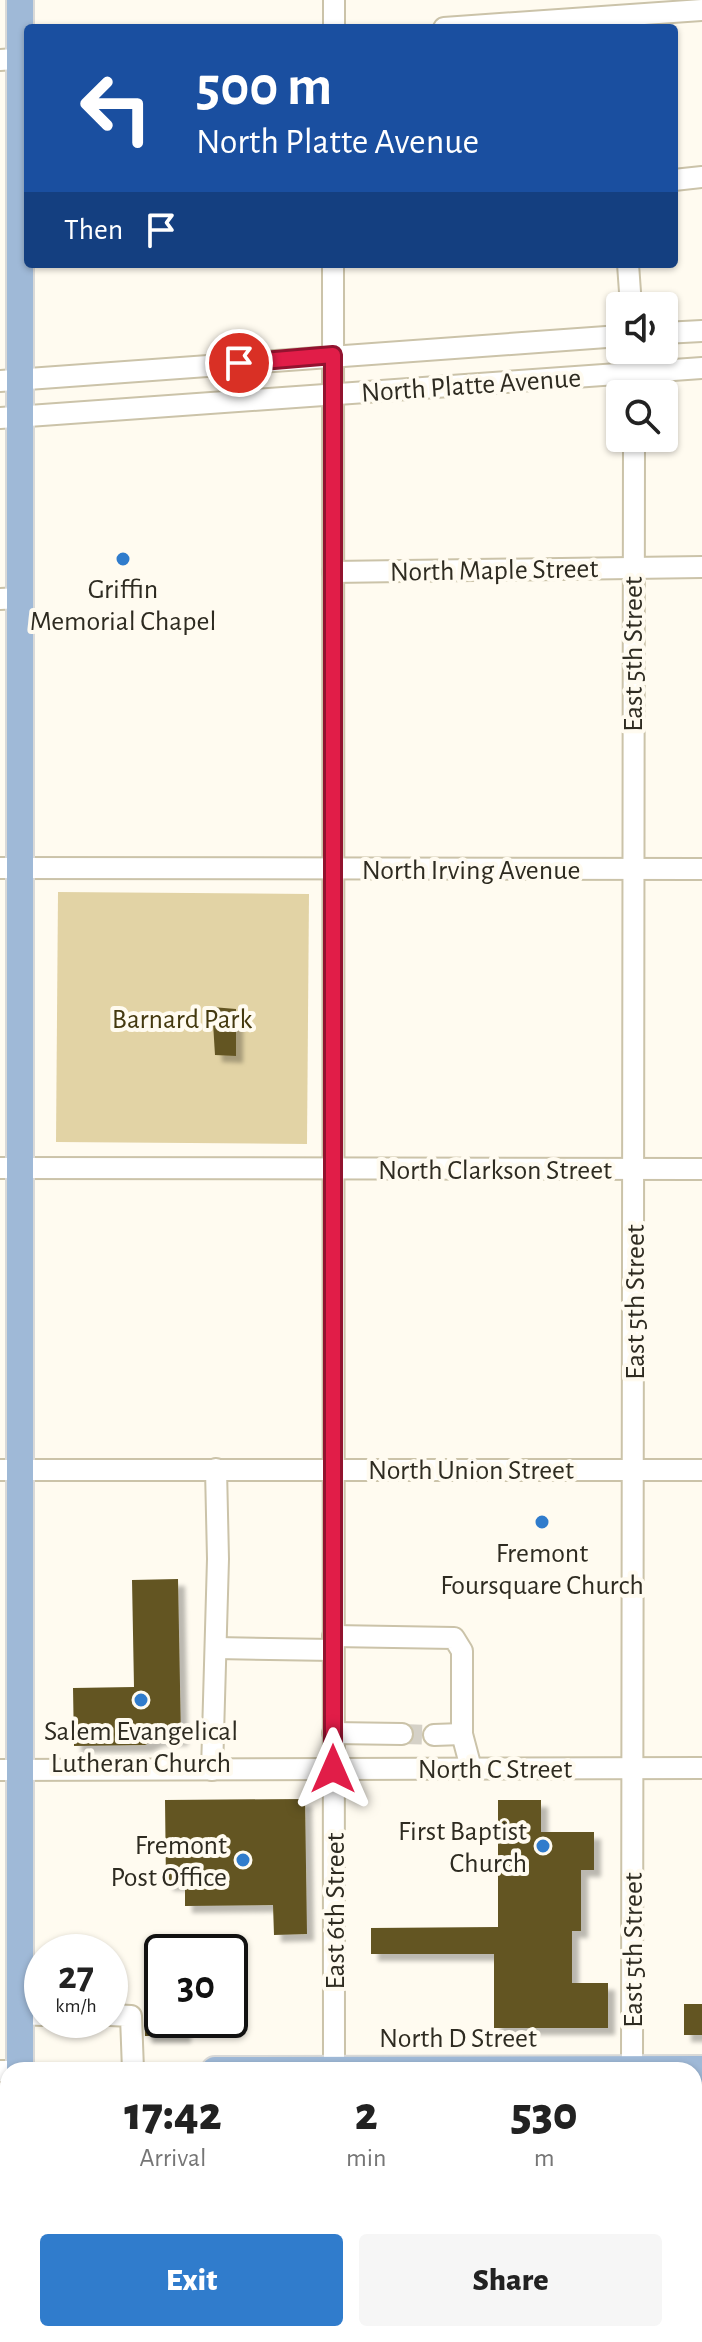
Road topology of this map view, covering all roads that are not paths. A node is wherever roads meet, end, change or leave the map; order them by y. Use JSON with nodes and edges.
{"nodes":[{"id":1,"x":20,"y":0,"type":"edge"},
{"id":2,"x":334,"y":0,"type":"edge"},
{"id":3,"x":702,"y":10,"type":"edge"},
{"id":4,"x":610,"y":15,"type":"edge"},
{"id":5,"x":334,"y":24,"type":"edge"},
{"id":6,"x":495,"y":24,"type":"edge"},
{"id":7,"x":16,"y":59,"type":"edge"},
{"id":8,"x":702,"y":177,"type":"edge"},
{"id":9,"x":678,"y":180,"type":"edge"},
{"id":10,"x":24,"y":219,"type":"edge"},
{"id":11,"x":333,"y":268,"type":"edge"},
{"id":12,"x":628,"y":268,"type":"edge"},
{"id":13,"x":630,"y":292,"type":"edge"},
{"id":14,"x":702,"y":331,"type":"edge"},
{"id":15,"x":678,"y":332,"type":"edge"},
{"id":16,"x":606,"y":337,"type":"edge"},
{"id":17,"x":333,"y":355,"type":"junction"},
{"id":18,"x":634,"y":364,"type":"edge"},
{"id":19,"x":702,"y":368,"type":"edge"},
{"id":20,"x":634,"y":373,"type":"junction"},
{"id":21,"x":634,"y":380,"type":"edge"},
{"id":22,"x":10,"y":381,"type":"edge"},
{"id":23,"x":334,"y":393,"type":"junction"},
{"id":24,"x":10,"y":417,"type":"edge"},
{"id":25,"x":634,"y":452,"type":"edge"},
{"id":26,"x":633,"y":567,"type":"junction"},
{"id":27,"x":702,"y":567,"type":"edge"},
{"id":28,"x":333,"y":572,"type":"junction"},
{"id":29,"x":10,"y":599,"type":"edge"},
{"id":30,"x":334,"y":867,"type":"junction"},
{"id":31,"x":10,"y":868,"type":"edge"},
{"id":32,"x":702,"y":869,"type":"edge"},
{"id":33,"x":631,"y":870,"type":"junction"},
{"id":34,"x":9,"y":1168,"type":"edge"},
{"id":35,"x":332,"y":1169,"type":"junction"},
{"id":36,"x":635,"y":1169,"type":"junction"},
{"id":37,"x":702,"y":1169,"type":"edge"},
{"id":38,"x":216,"y":1469,"type":"junction"},
{"id":39,"x":334,"y":1469,"type":"junction"},
{"id":40,"x":10,"y":1470,"type":"edge"},
{"id":41,"x":633,"y":1470,"type":"junction"},
{"id":42,"x":702,"y":1470,"type":"edge"},
{"id":43,"x":333,"y":1643,"type":"junction"},
{"id":44,"x":216,"y":1648,"type":"junction"},
{"id":45,"x":333,"y":1733,"type":"junction"},
{"id":46,"x":402,"y":1734,"type":"tunnel mouth"},
{"id":47,"x":462,"y":1734,"type":"junction"},
{"id":48,"x":434,"y":1735,"type":"tunnel mouth"},
{"id":49,"x":631,"y":1767,"type":"junction"},
{"id":50,"x":471,"y":1768,"type":"junction"},
{"id":51,"x":702,"y":1768,"type":"edge"},
{"id":52,"x":333,"y":1769,"type":"junction"},
{"id":53,"x":10,"y":1770,"type":"edge"},
{"id":54,"x":212,"y":1770,"type":"junction"},
{"id":55,"x":10,"y":1907,"type":"edge"},
{"id":56,"x":24,"y":1978,"type":"edge"},
{"id":57,"x":128,"y":2016,"type":"edge"},
{"id":58,"x":26,"y":2038,"type":"edge"},
{"id":59,"x":22,"y":2062,"type":"edge"},
{"id":60,"x":133,"y":2062,"type":"edge"},
{"id":61,"x":334,"y":2062,"type":"edge"},
{"id":62,"x":632,"y":2062,"type":"edge"}],
"edges":[{"from":1,"to":7,"type":"main road"},
{"from":2,"to":5,"type":"street"},
{"from":3,"to":4,"type":"street"},
{"from":4,"to":6,"type":"street"},
{"from":7,"to":10,"type":"main road"},
{"from":8,"to":9,"type":"street"},
{"from":10,"to":22,"type":"main road"},
{"from":11,"to":17,"type":"street","name":"East 6th Street"},
{"from":12,"to":13,"type":"street"},
{"from":14,"to":15,"type":"street"},
{"from":16,"to":17,"type":"street","name":"North Platte Avenue"},
{"from":17,"to":22,"type":"street","name":"North Platte Avenue"},
{"from":17,"to":23,"type":"street","name":"East 6th Street"},
{"from":18,"to":20,"type":"street"},
{"from":19,"to":20,"type":"street","name":"North Platte Avenue"},
{"from":20,"to":21,"type":"street"},
{"from":20,"to":23,"type":"street","name":"North Platte Avenue"},
{"from":22,"to":24,"type":"main road"},
{"from":23,"to":24,"type":"street","name":"North Platte Avenue"},
{"from":23,"to":28,"type":"street","name":"East 6th Street"},
{"from":24,"to":29,"type":"main road"},
{"from":25,"to":26,"type":"street","name":"East 5th Street"},
{"from":26,"to":27,"type":"street","name":"North Maple Street"},
{"from":26,"to":28,"type":"street","name":"North Maple Street"},
{"from":26,"to":33,"type":"street","name":"East 5th Street"},
{"from":28,"to":30,"type":"street","name":"East 6th Street"},
{"from":29,"to":31,"type":"main road"},
{"from":30,"to":31,"type":"street","name":"North Irving Avenue"},
{"from":30,"to":33,"type":"street","name":"North Irving Avenue"},
{"from":30,"to":35,"type":"street","name":"East 6th Street"},
{"from":31,"to":34,"type":"main road"},
{"from":32,"to":33,"type":"street","name":"North Irving Avenue"},
{"from":33,"to":36,"type":"street","name":"East 5th Street"},
{"from":34,"to":35,"type":"street","name":"North Clarkson Street"},
{"from":34,"to":40,"type":"main road"},
{"from":35,"to":36,"type":"street","name":"North Clarkson Street"},
{"from":35,"to":39,"type":"street","name":"East 6th Street"},
{"from":36,"to":37,"type":"street","name":"North Clarkson Street"},
{"from":36,"to":41,"type":"street","name":"East 5th Street"},
{"from":38,"to":39,"type":"street","name":"North Union Street"},
{"from":38,"to":40,"type":"street","name":"North Union Street"},
{"from":38,"to":44,"type":"street"},
{"from":39,"to":41,"type":"street","name":"North Union Street"},
{"from":39,"to":43,"type":"street","name":"East 6th Street"},
{"from":40,"to":53,"type":"main road"},
{"from":41,"to":42,"type":"street","name":"North Union Street"},
{"from":41,"to":49,"type":"street","name":"East 5th Street"},
{"from":43,"to":44,"type":"street"},
{"from":43,"to":45,"type":"street","name":"East 6th Street"},
{"from":43,"to":47,"type":"street"},
{"from":44,"to":54,"type":"street"},
{"from":45,"to":46,"type":"street"},
{"from":45,"to":52,"type":"street","name":"East 6th Street"},
{"from":47,"to":48,"type":"street"},
{"from":47,"to":50,"type":"street"},
{"from":49,"to":50,"type":"street","name":"North C Street"},
{"from":49,"to":51,"type":"street","name":"North C Street"},
{"from":49,"to":62,"type":"street","name":"East 5th Street"},
{"from":50,"to":52,"type":"street","name":"North C Street"},
{"from":52,"to":54,"type":"street","name":"North C Street"},
{"from":52,"to":61,"type":"street","name":"East 6th Street"},
{"from":53,"to":54,"type":"street","name":"North C Street"},
{"from":53,"to":55,"type":"main road"},
{"from":55,"to":56,"type":"main road"},
{"from":57,"to":60,"type":"street"},
{"from":58,"to":59,"type":"main road"}]}
